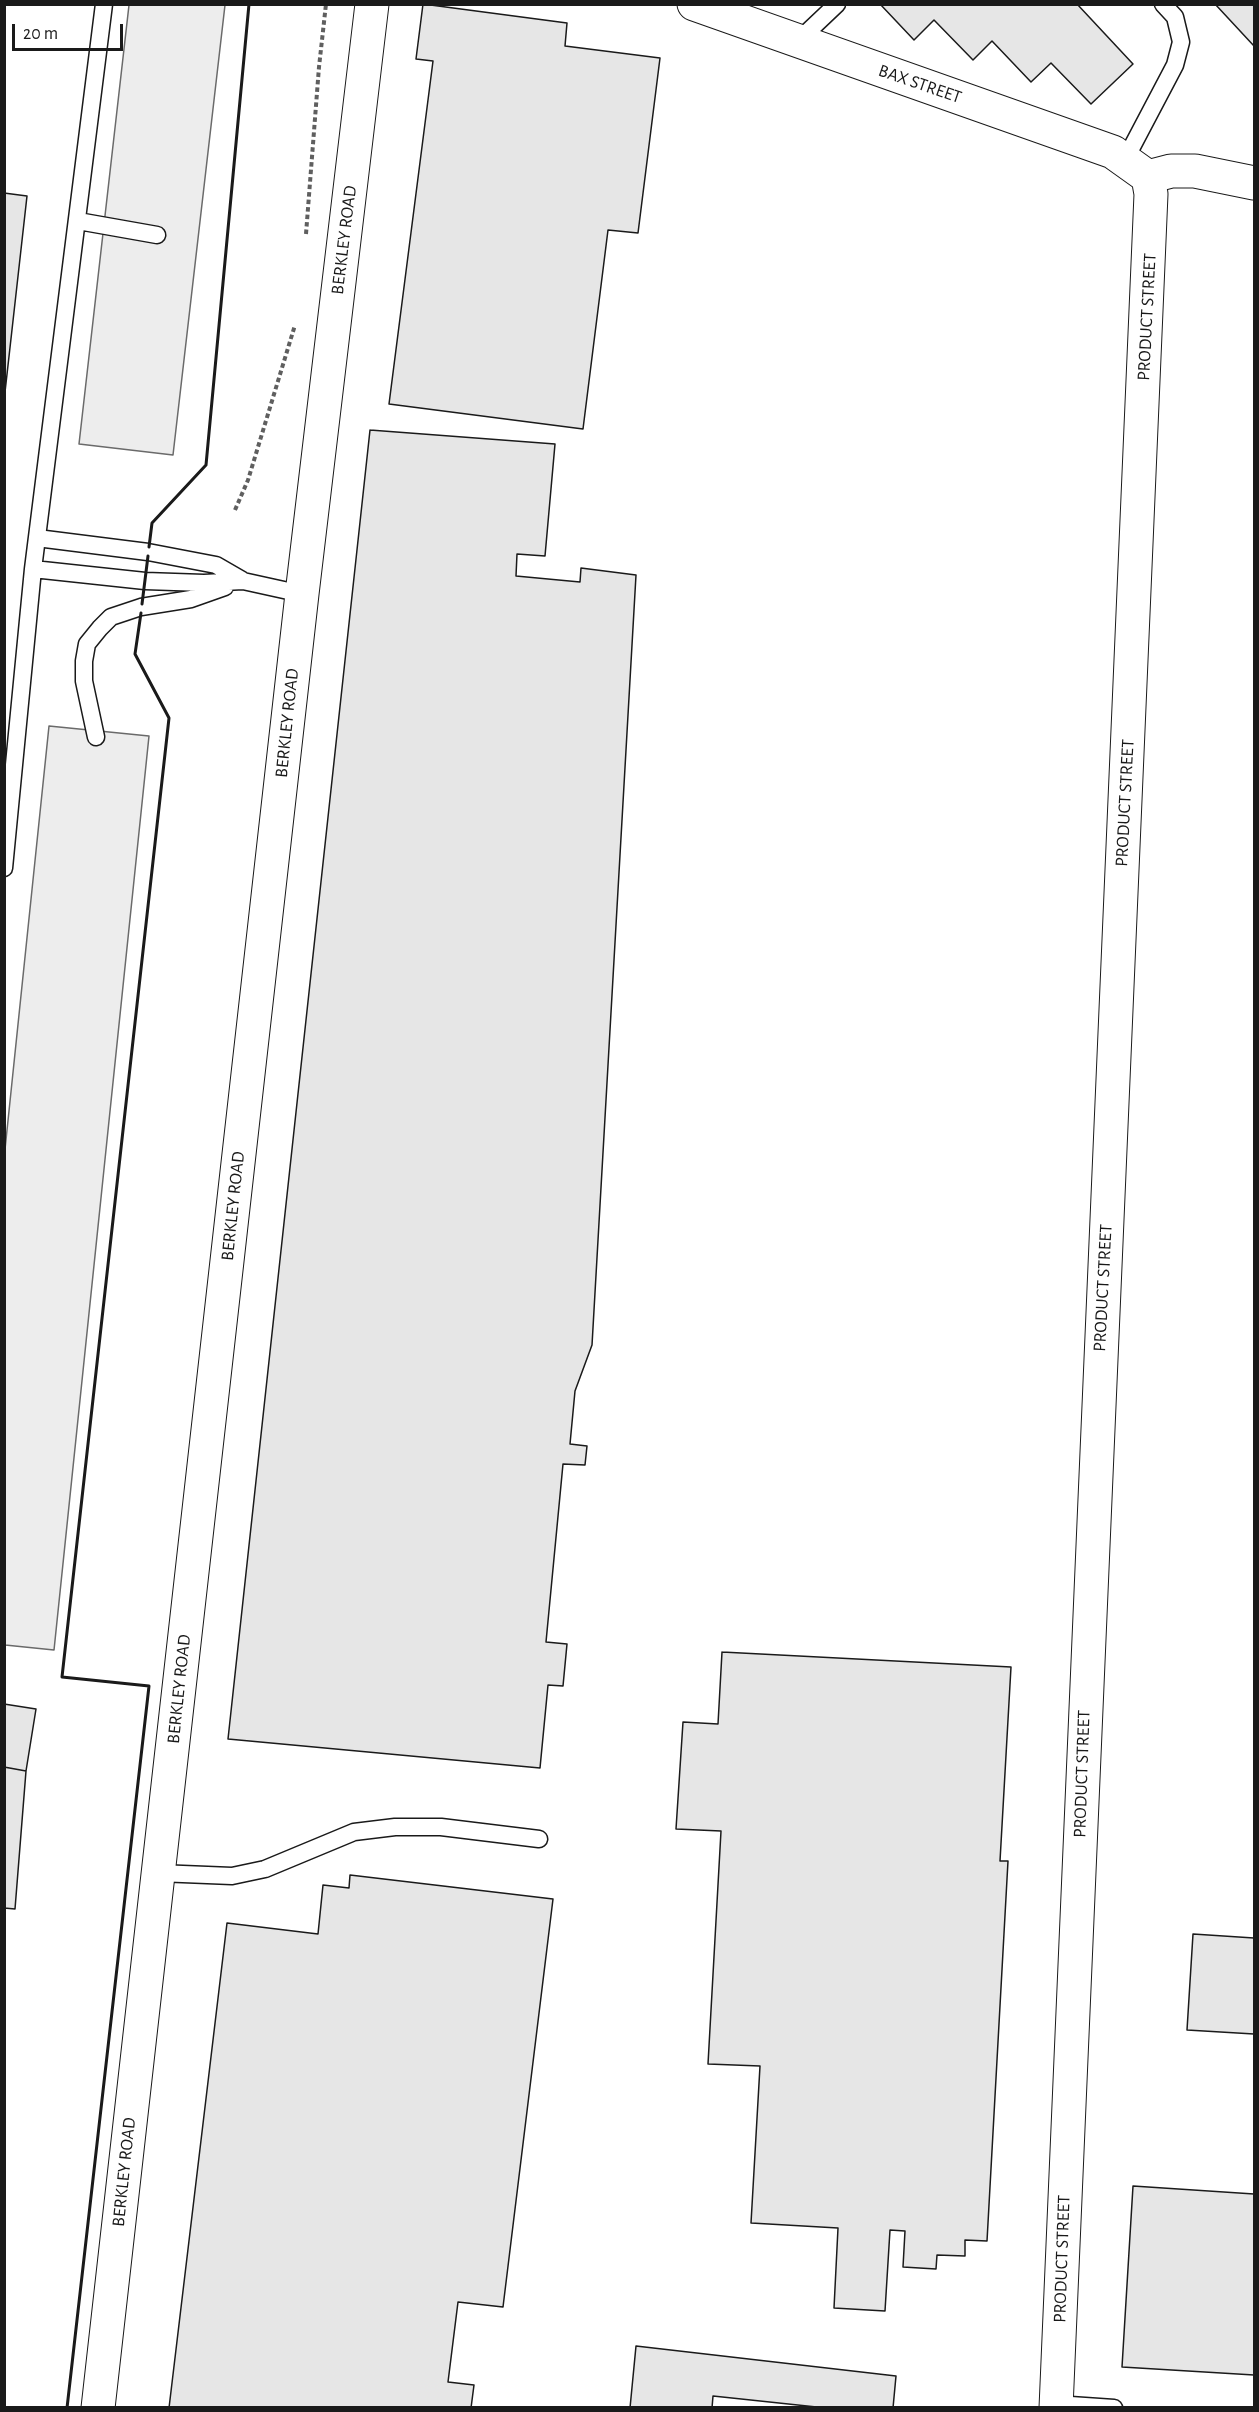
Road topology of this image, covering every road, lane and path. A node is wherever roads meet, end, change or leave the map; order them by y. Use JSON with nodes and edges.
{"nodes":[{"id":1,"x":104,"y":4,"type":"edge"},
{"id":2,"x":326,"y":4,"type":"edge"},
{"id":3,"x":372,"y":4,"type":"edge"},
{"id":4,"x":694,"y":4,"type":"edge"},
{"id":5,"x":837,"y":4,"type":"edge"},
{"id":6,"x":1163,"y":4,"type":"edge"},
{"id":7,"x":798,"y":41,"type":"junction"},
{"id":8,"x":1139,"y":170,"type":"junction"},
{"id":9,"x":1254,"y":183,"type":"edge"},
{"id":10,"x":78,"y":221,"type":"junction"},
{"id":11,"x":157,"y":235,"type":"dead end"},
{"id":12,"x":305,"y":242,"type":"dead end"},
{"id":13,"x":297,"y":320,"type":"dead end"},
{"id":14,"x":235,"y":510,"type":"dead end"},
{"id":15,"x":37,"y":538,"type":"junction"},
{"id":16,"x":33,"y":569,"type":"junction"},
{"id":17,"x":243,"y":581,"type":"junction"},
{"id":18,"x":302,"y":594,"type":"junction"},
{"id":19,"x":96,"y":737,"type":"dead end"},
{"id":20,"x":8,"y":810,"type":"edge"},
{"id":21,"x":4,"y":868,"type":"edge"},
{"id":22,"x":539,"y":1839,"type":"dead end"},
{"id":23,"x":158,"y":1874,"type":"junction"},
{"id":24,"x":1056,"y":2406,"type":"edge"},
{"id":25,"x":98,"y":2408,"type":"edge"},
{"id":26,"x":1114,"y":2408,"type":"edge"}],
"edges":[{"from":1,"to":10,"type":"lane"},
{"from":2,"to":12,"type":"path"},
{"from":3,"to":18,"type":"street","name":"BERKLEY ROAD"},
{"from":4,"to":7,"type":"street","name":"BAX STREET"},
{"from":5,"to":7,"type":"lane"},
{"from":6,"to":8,"type":"lane"},
{"from":7,"to":8,"type":"street","name":"BAX STREET"},
{"from":8,"to":9,"type":"street"},
{"from":8,"to":24,"type":"street","name":"PRODUCT STREET"},
{"from":10,"to":11,"type":"lane"},
{"from":10,"to":15,"type":"lane"},
{"from":13,"to":14,"type":"path"},
{"from":15,"to":16,"type":"lane"},
{"from":15,"to":17,"type":"lane"},
{"from":16,"to":17,"type":"lane"},
{"from":16,"to":20,"type":"lane"},
{"from":17,"to":18,"type":"lane"},
{"from":17,"to":19,"type":"lane"},
{"from":18,"to":23,"type":"street","name":"BERKLEY ROAD"},
{"from":20,"to":21,"type":"lane"},
{"from":22,"to":23,"type":"lane"},
{"from":23,"to":25,"type":"street","name":"BERKLEY ROAD"},
{"from":24,"to":26,"type":"lane"}]}
